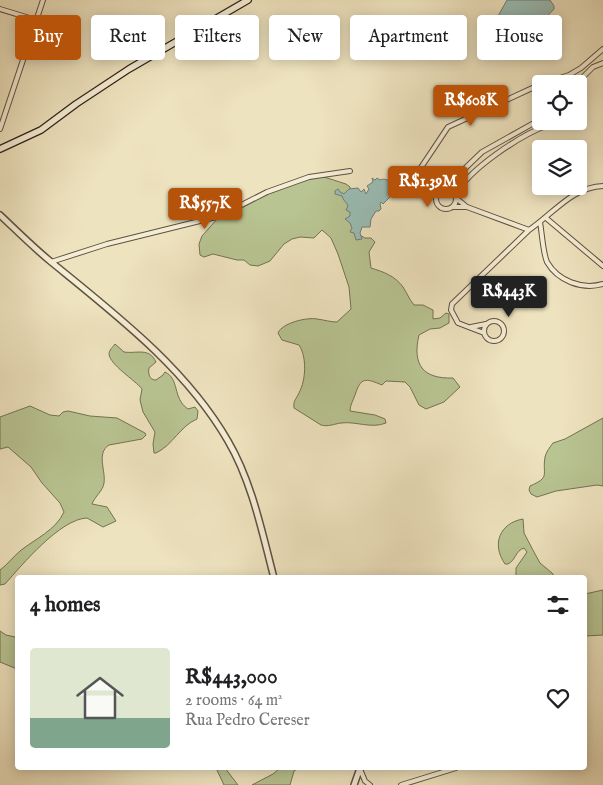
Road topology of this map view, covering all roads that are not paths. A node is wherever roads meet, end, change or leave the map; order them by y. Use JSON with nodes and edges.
{"nodes":[{"id":1,"x":43,"y":0,"type":"edge"},
{"id":2,"x":248,"y":0,"type":"edge"},
{"id":3,"x":0,"y":9,"type":"edge"},
{"id":4,"x":20,"y":15,"type":"edge"},
{"id":5,"x":38,"y":15,"type":"edge"},
{"id":6,"x":603,"y":49,"type":"edge"},
{"id":7,"x":23,"y":60,"type":"edge"},
{"id":8,"x":603,"y":63,"type":"edge"},
{"id":9,"x":567,"y":75,"type":"edge"},
{"id":10,"x":585,"y":75,"type":"edge"},
{"id":11,"x":532,"y":89,"type":"edge"},
{"id":12,"x":532,"y":124,"type":"edge"},
{"id":13,"x":0,"y":129,"type":"edge"},
{"id":14,"x":537,"y":130,"type":"edge"},
{"id":15,"x":0,"y":148,"type":"edge"},
{"id":16,"x":350,"y":171,"type":"dead end"},
{"id":17,"x":464,"y":183,"type":"junction"},
{"id":18,"x":428,"y":186,"type":"junction"},
{"id":19,"x":603,"y":186,"type":"edge"},
{"id":20,"x":449,"y":190,"type":"junction"},
{"id":21,"x":438,"y":192,"type":"junction"},
{"id":22,"x":456,"y":197,"type":"junction"},
{"id":23,"x":452,"y":207,"type":"junction"},
{"id":24,"x":467,"y":207,"type":"junction"},
{"id":25,"x":0,"y":215,"type":"edge"},
{"id":26,"x":546,"y":218,"type":"junction"},
{"id":27,"x":540,"y":222,"type":"junction"},
{"id":28,"x":529,"y":230,"type":"junction"},
{"id":29,"x":51,"y":262,"type":"junction"},
{"id":30,"x":603,"y":266,"type":"edge"},
{"id":31,"x":603,"y":284,"type":"edge"},
{"id":32,"x":486,"y":324,"type":"junction"},
{"id":33,"x":469,"y":328,"type":"junction"},
{"id":34,"x":484,"y":333,"type":"junction"},
{"id":35,"x":273,"y":575,"type":"edge"},
{"id":36,"x":359,"y":770,"type":"edge"},
{"id":37,"x":361,"y":770,"type":"edge"},
{"id":38,"x":450,"y":770,"type":"edge"},
{"id":39,"x":354,"y":785,"type":"edge"},
{"id":40,"x":370,"y":785,"type":"edge"},
{"id":41,"x":401,"y":785,"type":"edge"}],
"edges":[{"from":1,"to":5,"type":"street"},
{"from":2,"to":15,"type":"main road"},
{"from":3,"to":4,"type":"street"},
{"from":6,"to":9,"type":"street"},
{"from":7,"to":13,"type":"street"},
{"from":8,"to":10,"type":"street"},
{"from":11,"to":18,"type":"street"},
{"from":12,"to":18,"type":"street"},
{"from":14,"to":17,"type":"street"},
{"from":16,"to":29,"type":"street"},
{"from":17,"to":20,"type":"street"},
{"from":17,"to":22,"type":"street"},
{"from":18,"to":21,"type":"street"},
{"from":19,"to":26,"type":"street"},
{"from":20,"to":21,"type":"street"},
{"from":20,"to":22,"type":"street"},
{"from":21,"to":23,"type":"street"},
{"from":22,"to":23,"type":"street"},
{"from":22,"to":24,"type":"street"},
{"from":23,"to":24,"type":"street"},
{"from":24,"to":28,"type":"street"},
{"from":25,"to":29,"type":"street"},
{"from":26,"to":27,"type":"street"},
{"from":26,"to":30,"type":"street"},
{"from":27,"to":28,"type":"street"},
{"from":27,"to":31,"type":"street"},
{"from":28,"to":33,"type":"street"},
{"from":29,"to":35,"type":"street"},
{"from":32,"to":33,"type":"street"},
{"from":32,"to":34,"type":"street"},
{"from":32,"to":34,"type":"street"},
{"from":33,"to":34,"type":"street"},
{"from":36,"to":39,"type":"street"},
{"from":37,"to":40,"type":"street"},
{"from":38,"to":41,"type":"street"}]}
